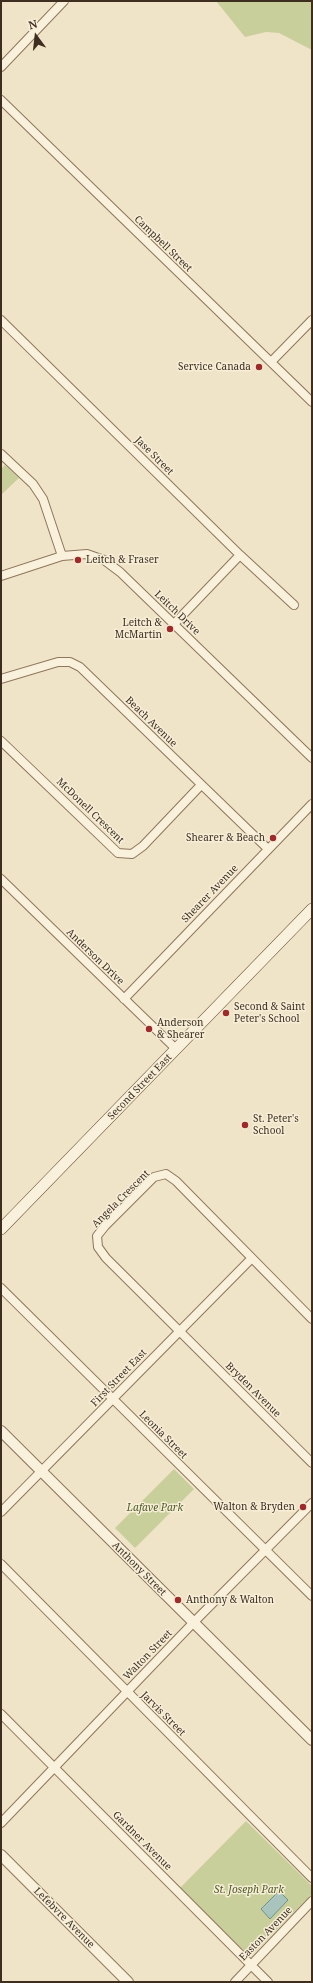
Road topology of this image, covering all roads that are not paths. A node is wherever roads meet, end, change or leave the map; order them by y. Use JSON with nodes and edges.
{"nodes":[{"id":1,"x":64,"y":1,"type":"edge"},
{"id":2,"x":1,"y":67,"type":"edge"},
{"id":3,"x":1,"y":100,"type":"edge"},
{"id":4,"x":1,"y":320,"type":"edge"},
{"id":5,"x":312,"y":320,"type":"edge"},
{"id":6,"x":271,"y":362,"type":"junction"},
{"id":7,"x":312,"y":402,"type":"edge"},
{"id":8,"x":1,"y":454,"type":"edge"},
{"id":9,"x":240,"y":555,"type":"junction"},
{"id":10,"x":62,"y":556,"type":"junction"},
{"id":11,"x":1,"y":576,"type":"edge"},
{"id":12,"x":294,"y":605,"type":"dead end"},
{"id":13,"x":174,"y":624,"type":"junction"},
{"id":14,"x":1,"y":680,"type":"edge"},
{"id":15,"x":1,"y":741,"type":"edge"},
{"id":16,"x":312,"y":758,"type":"edge"},
{"id":17,"x":201,"y":785,"type":"junction"},
{"id":18,"x":312,"y":804,"type":"edge"},
{"id":19,"x":268,"y":849,"type":"junction"},
{"id":20,"x":1,"y":879,"type":"edge"},
{"id":21,"x":312,"y":909,"type":"edge"},
{"id":22,"x":124,"y":1000,"type":"junction"},
{"id":23,"x":176,"y":1049,"type":"junction"},
{"id":24,"x":1,"y":1229,"type":"edge"},
{"id":25,"x":251,"y":1259,"type":"junction"},
{"id":26,"x":1,"y":1288,"type":"edge"},
{"id":27,"x":312,"y":1319,"type":"edge"},
{"id":28,"x":179,"y":1331,"type":"junction"},
{"id":29,"x":113,"y":1399,"type":"junction"},
{"id":30,"x":1,"y":1431,"type":"edge"},
{"id":31,"x":312,"y":1463,"type":"edge"},
{"id":32,"x":42,"y":1471,"type":"junction"},
{"id":33,"x":312,"y":1503,"type":"edge"},
{"id":34,"x":1,"y":1512,"type":"edge"},
{"id":35,"x":265,"y":1550,"type":"junction"},
{"id":36,"x":1,"y":1564,"type":"edge"},
{"id":37,"x":312,"y":1596,"type":"edge"},
{"id":38,"x":193,"y":1623,"type":"junction"},
{"id":39,"x":127,"y":1692,"type":"junction"},
{"id":40,"x":1,"y":1714,"type":"edge"},
{"id":41,"x":312,"y":1740,"type":"edge"},
{"id":42,"x":54,"y":1768,"type":"junction"},
{"id":43,"x":1,"y":1823,"type":"edge"},
{"id":44,"x":1,"y":1854,"type":"edge"},
{"id":45,"x":312,"y":1878,"type":"edge"},
{"id":46,"x":312,"y":1901,"type":"edge"},
{"id":47,"x":251,"y":1965,"type":"junction"},
{"id":48,"x":128,"y":1982,"type":"edge"},
{"id":49,"x":235,"y":1982,"type":"edge"},
{"id":50,"x":268,"y":1982,"type":"edge"}],
"edges":[{"from":1,"to":2,"type":"street"},
{"from":3,"to":6,"type":"street","name":"Campbell Street"},
{"from":4,"to":9,"type":"street","name":"Jase Street"},
{"from":5,"to":6,"type":"street"},
{"from":6,"to":7,"type":"street","name":"Campbell Street"},
{"from":8,"to":10,"type":"street"},
{"from":9,"to":12,"type":"street","name":"Jase Street"},
{"from":9,"to":13,"type":"street"},
{"from":10,"to":11,"type":"street","name":"Leitch Drive"},
{"from":10,"to":13,"type":"street","name":"Leitch Drive"},
{"from":13,"to":16,"type":"street","name":"Leitch Drive"},
{"from":14,"to":17,"type":"street","name":"Beach Avenue"},
{"from":15,"to":17,"type":"street","name":"McDonell Crescent"},
{"from":17,"to":19,"type":"street","name":"Beach Avenue"},
{"from":18,"to":19,"type":"street","name":"Shearer Avenue"},
{"from":19,"to":22,"type":"street","name":"Shearer Avenue"},
{"from":20,"to":22,"type":"street","name":"Anderson Drive"},
{"from":21,"to":23,"type":"main road","name":"Second Street East"},
{"from":22,"to":23,"type":"street","name":"Anderson Drive"},
{"from":23,"to":24,"type":"main road","name":"Second Street East"},
{"from":25,"to":27,"type":"street"},
{"from":25,"to":28,"type":"street","name":"First Street East"},
{"from":25,"to":28,"type":"street","name":"Angela Crescent"},
{"from":26,"to":29,"type":"street","name":"Leonia Street"},
{"from":28,"to":29,"type":"street","name":"First Street East"},
{"from":28,"to":31,"type":"street","name":"Bryden Avenue"},
{"from":29,"to":32,"type":"street","name":"First Street East"},
{"from":29,"to":35,"type":"street","name":"Leonia Street"},
{"from":30,"to":32,"type":"street","name":"Anthony Street"},
{"from":32,"to":34,"type":"street","name":"First Street East"},
{"from":32,"to":38,"type":"street","name":"Anthony Street"},
{"from":33,"to":35,"type":"street","name":"Walton Street"},
{"from":35,"to":37,"type":"street","name":"Leonia Street"},
{"from":35,"to":38,"type":"street","name":"Walton Street"},
{"from":36,"to":39,"type":"street","name":"Jarvis Street"},
{"from":38,"to":39,"type":"street","name":"Walton Street"},
{"from":38,"to":41,"type":"street","name":"Anthony Street"},
{"from":39,"to":42,"type":"street","name":"Walton Street"},
{"from":39,"to":45,"type":"street","name":"Jarvis Street"},
{"from":40,"to":42,"type":"street","name":"Gardner Avenue"},
{"from":42,"to":43,"type":"street","name":"Walton Street"},
{"from":42,"to":47,"type":"street","name":"Gardner Avenue"},
{"from":44,"to":48,"type":"street","name":"Lefebvre Avenue"},
{"from":46,"to":47,"type":"street","name":"Easton Avenue"},
{"from":47,"to":49,"type":"street","name":"Easton Avenue"},
{"from":47,"to":50,"type":"street","name":"Gardner Avenue"}]}
